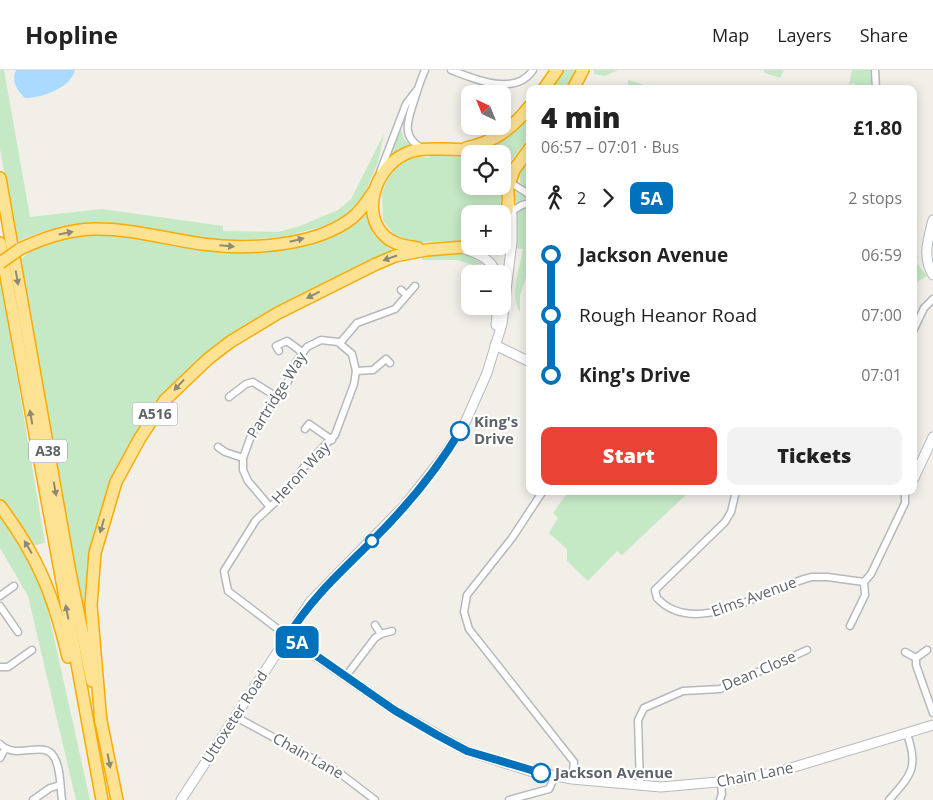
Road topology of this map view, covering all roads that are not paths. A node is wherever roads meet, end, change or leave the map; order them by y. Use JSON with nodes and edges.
{"nodes":[{"id":1,"x":425,"y":70,"type":"edge"},
{"id":2,"x":451,"y":70,"type":"edge"},
{"id":3,"x":533,"y":70,"type":"edge"},
{"id":4,"x":557,"y":70,"type":"edge"},
{"id":5,"x":583,"y":70,"type":"edge"},
{"id":6,"x":875,"y":70,"type":"edge"},
{"id":7,"x":547,"y":85,"type":"edge"},
{"id":8,"x":575,"y":85,"type":"edge"},
{"id":9,"x":876,"y":85,"type":"edge"},
{"id":10,"x":416,"y":91,"type":"junction"},
{"id":11,"x":526,"y":110,"type":"edge"},
{"id":12,"x":481,"y":145,"type":"edge"},
{"id":13,"x":461,"y":149,"type":"edge"},
{"id":14,"x":425,"y":150,"type":"junction"},
{"id":15,"x":526,"y":153,"type":"edge"},
{"id":16,"x":511,"y":173,"type":"edge"},
{"id":17,"x":0,"y":178,"type":"edge"},
{"id":18,"x":511,"y":183,"type":"edge"},
{"id":19,"x":376,"y":186,"type":"junction"},
{"id":20,"x":526,"y":192,"type":"edge"},
{"id":21,"x":526,"y":205,"type":"edge"},
{"id":22,"x":511,"y":211,"type":"edge"},
{"id":23,"x":933,"y":220,"type":"edge"},
{"id":24,"x":0,"y":243,"type":"edge"},
{"id":25,"x":461,"y":248,"type":"edge"},
{"id":26,"x":426,"y":250,"type":"junction"},
{"id":27,"x":480,"y":255,"type":"edge"},
{"id":28,"x":508,"y":255,"type":"edge"},
{"id":29,"x":0,"y":263,"type":"edge"},
{"id":30,"x":493,"y":265,"type":"edge"},
{"id":31,"x":933,"y":275,"type":"edge"},
{"id":32,"x":415,"y":286,"type":"dead end"},
{"id":33,"x":401,"y":290,"type":"dead end"},
{"id":34,"x":407,"y":295,"type":"junction"},
{"id":35,"x":933,"y":299,"type":"edge"},
{"id":36,"x":497,"y":315,"type":"edge"},
{"id":37,"x":917,"y":323,"type":"edge"},
{"id":38,"x":340,"y":343,"type":"junction"},
{"id":39,"x":495,"y":345,"type":"junction"},
{"id":40,"x":278,"y":351,"type":"dead end"},
{"id":41,"x":302,"y":352,"type":"junction"},
{"id":42,"x":526,"y":360,"type":"edge"},
{"id":43,"x":390,"y":363,"type":"dead end"},
{"id":44,"x":356,"y":371,"type":"junction"},
{"id":45,"x":229,"y":396,"type":"dead end"},
{"id":46,"x":277,"y":397,"type":"junction"},
{"id":47,"x":305,"y":429,"type":"dead end"},
{"id":48,"x":933,"y":437,"type":"edge"},
{"id":49,"x":332,"y":440,"type":"junction"},
{"id":50,"x":218,"y":447,"type":"dead end"},
{"id":51,"x":243,"y":458,"type":"junction"},
{"id":52,"x":917,"y":472,"type":"edge"},
{"id":53,"x":541,"y":495,"type":"edge"},
{"id":54,"x":735,"y":495,"type":"edge"},
{"id":55,"x":905,"y":495,"type":"edge"},
{"id":56,"x":0,"y":506,"type":"edge"},
{"id":57,"x":270,"y":507,"type":"junction"},
{"id":58,"x":864,"y":582,"type":"junction"},
{"id":59,"x":14,"y":586,"type":"dead end"},
{"id":60,"x":0,"y":596,"type":"edge"},
{"id":61,"x":0,"y":606,"type":"edge"},
{"id":62,"x":375,"y":625,"type":"dead end"},
{"id":63,"x":850,"y":626,"type":"dead end"},
{"id":64,"x":392,"y":631,"type":"dead end"},
{"id":65,"x":18,"y":632,"type":"dead end"},
{"id":66,"x":381,"y":634,"type":"junction"},
{"id":67,"x":288,"y":636,"type":"junction"},
{"id":68,"x":32,"y":650,"type":"dead end"},
{"id":69,"x":808,"y":650,"type":"dead end"},
{"id":70,"x":927,"y":650,"type":"dead end"},
{"id":71,"x":905,"y":652,"type":"dead end"},
{"id":72,"x":916,"y":658,"type":"junction"},
{"id":73,"x":0,"y":667,"type":"edge"},
{"id":74,"x":346,"y":676,"type":"junction"},
{"id":75,"x":933,"y":713,"type":"edge"},
{"id":76,"x":236,"y":717,"type":"junction"},
{"id":77,"x":102,"y":723,"type":"junction"},
{"id":78,"x":933,"y":725,"type":"edge"},
{"id":79,"x":88,"y":728,"type":"junction"},
{"id":80,"x":907,"y":734,"type":"junction"},
{"id":81,"x":0,"y":744,"type":"edge"},
{"id":82,"x":5,"y":749,"type":"junction"},
{"id":83,"x":0,"y":758,"type":"edge"},
{"id":84,"x":555,"y":776,"type":"junction"},
{"id":85,"x":572,"y":779,"type":"junction"},
{"id":86,"x":721,"y":783,"type":"junction"},
{"id":87,"x":60,"y":786,"type":"junction"},
{"id":88,"x":640,"y":786,"type":"junction"},
{"id":89,"x":33,"y":800,"type":"edge"},
{"id":90,"x":62,"y":800,"type":"edge"},
{"id":91,"x":102,"y":800,"type":"edge"},
{"id":92,"x":117,"y":800,"type":"edge"},
{"id":93,"x":180,"y":800,"type":"edge"},
{"id":94,"x":376,"y":800,"type":"edge"},
{"id":95,"x":509,"y":800,"type":"edge"},
{"id":96,"x":720,"y":800,"type":"edge"},
{"id":97,"x":889,"y":800,"type":"edge"}],
"edges":[{"from":1,"to":10,"type":"street"},
{"from":2,"to":3,"type":"street"},
{"from":4,"to":7,"type":"highway"},
{"from":5,"to":8,"type":"highway"},
{"from":6,"to":9,"type":"street"},
{"from":10,"to":14,"type":"street"},
{"from":10,"to":19,"type":"street"},
{"from":11,"to":12,"type":"highway"},
{"from":13,"to":14,"type":"highway"},
{"from":14,"to":19,"type":"highway"},
{"from":15,"to":16,"type":"highway"},
{"from":17,"to":77,"type":"highway","number":"A38","one_way":true},
{"from":18,"to":20,"type":"street"},
{"from":19,"to":26,"type":"highway","number":"A516"},
{"from":29,"to":19,"type":"highway","one_way":true,"bridge":true},
{"from":21,"to":22,"type":"street"},
{"from":23,"to":31,"type":"main road"},
{"from":79,"to":24,"type":"highway","number":"A38","one_way":true},
{"from":25,"to":26,"type":"highway","number":"A516"},
{"from":26,"to":77,"type":"highway","number":"A516","one_way":true},
{"from":27,"to":30,"type":"main road"},
{"from":28,"to":39,"type":"main road"},
{"from":32,"to":34,"type":"street"},
{"from":33,"to":34,"type":"street"},
{"from":34,"to":38,"type":"street"},
{"from":35,"to":37,"type":"street"},
{"from":36,"to":39,"type":"main road"},
{"from":38,"to":41,"type":"street","name":"Partridge Way"},
{"from":38,"to":44,"type":"street"},
{"from":39,"to":42,"type":"main road"},
{"from":39,"to":67,"type":"main road","name":"Uttoxeter Road"},
{"from":40,"to":41,"type":"street"},
{"from":41,"to":46,"type":"street","name":"Partridge Way"},
{"from":43,"to":44,"type":"street"},
{"from":44,"to":49,"type":"street","name":"Heron Way"},
{"from":45,"to":46,"type":"street"},
{"from":46,"to":51,"type":"street","name":"Partridge Way"},
{"from":47,"to":49,"type":"street"},
{"from":48,"to":52,"type":"main road"},
{"from":49,"to":57,"type":"street","name":"Heron Way"},
{"from":50,"to":51,"type":"street"},
{"from":51,"to":57,"type":"street","name":"Partridge Way"},
{"from":53,"to":85,"type":"street"},
{"from":54,"to":58,"type":"street","name":"Elms Avenue"},
{"from":55,"to":58,"type":"street"},
{"from":79,"to":56,"type":"highway","one_way":true},
{"from":57,"to":67,"type":"street","name":"Heron Way"},
{"from":58,"to":63,"type":"street"},
{"from":59,"to":60,"type":"street"},
{"from":61,"to":65,"type":"street"},
{"from":62,"to":66,"type":"street"},
{"from":64,"to":66,"type":"street"},
{"from":66,"to":74,"type":"street"},
{"from":67,"to":74,"type":"main road","name":"Chain Lane"},
{"from":67,"to":76,"type":"main road","name":"Uttoxeter Road"},
{"from":68,"to":73,"type":"street"},
{"from":69,"to":88,"type":"street","name":"Dean Close"},
{"from":70,"to":72,"type":"street"},
{"from":71,"to":72,"type":"street"},
{"from":72,"to":75,"type":"street"},
{"from":74,"to":84,"type":"main road","name":"Chain Lane"},
{"from":76,"to":93,"type":"main road","name":"Uttoxeter Road"},
{"from":76,"to":94,"type":"street","name":"Chain Lane"},
{"from":77,"to":92,"type":"highway","number":"A38","one_way":true},
{"from":78,"to":80,"type":"main road","name":"Chain Lane"},
{"from":79,"to":91,"type":"highway","number":"A38"},
{"from":80,"to":86,"type":"main road","name":"Chain Lane"},
{"from":80,"to":97,"type":"street"},
{"from":81,"to":82,"type":"street"},
{"from":82,"to":83,"type":"street"},
{"from":82,"to":87,"type":"street"},
{"from":84,"to":85,"type":"main road","name":"Chain Lane"},
{"from":84,"to":95,"type":"street"},
{"from":85,"to":88,"type":"main road","name":"Chain Lane"},
{"from":86,"to":88,"type":"main road","name":"Chain Lane"},
{"from":86,"to":96,"type":"street"},
{"from":87,"to":89,"type":"street"},
{"from":87,"to":90,"type":"street"}]}
